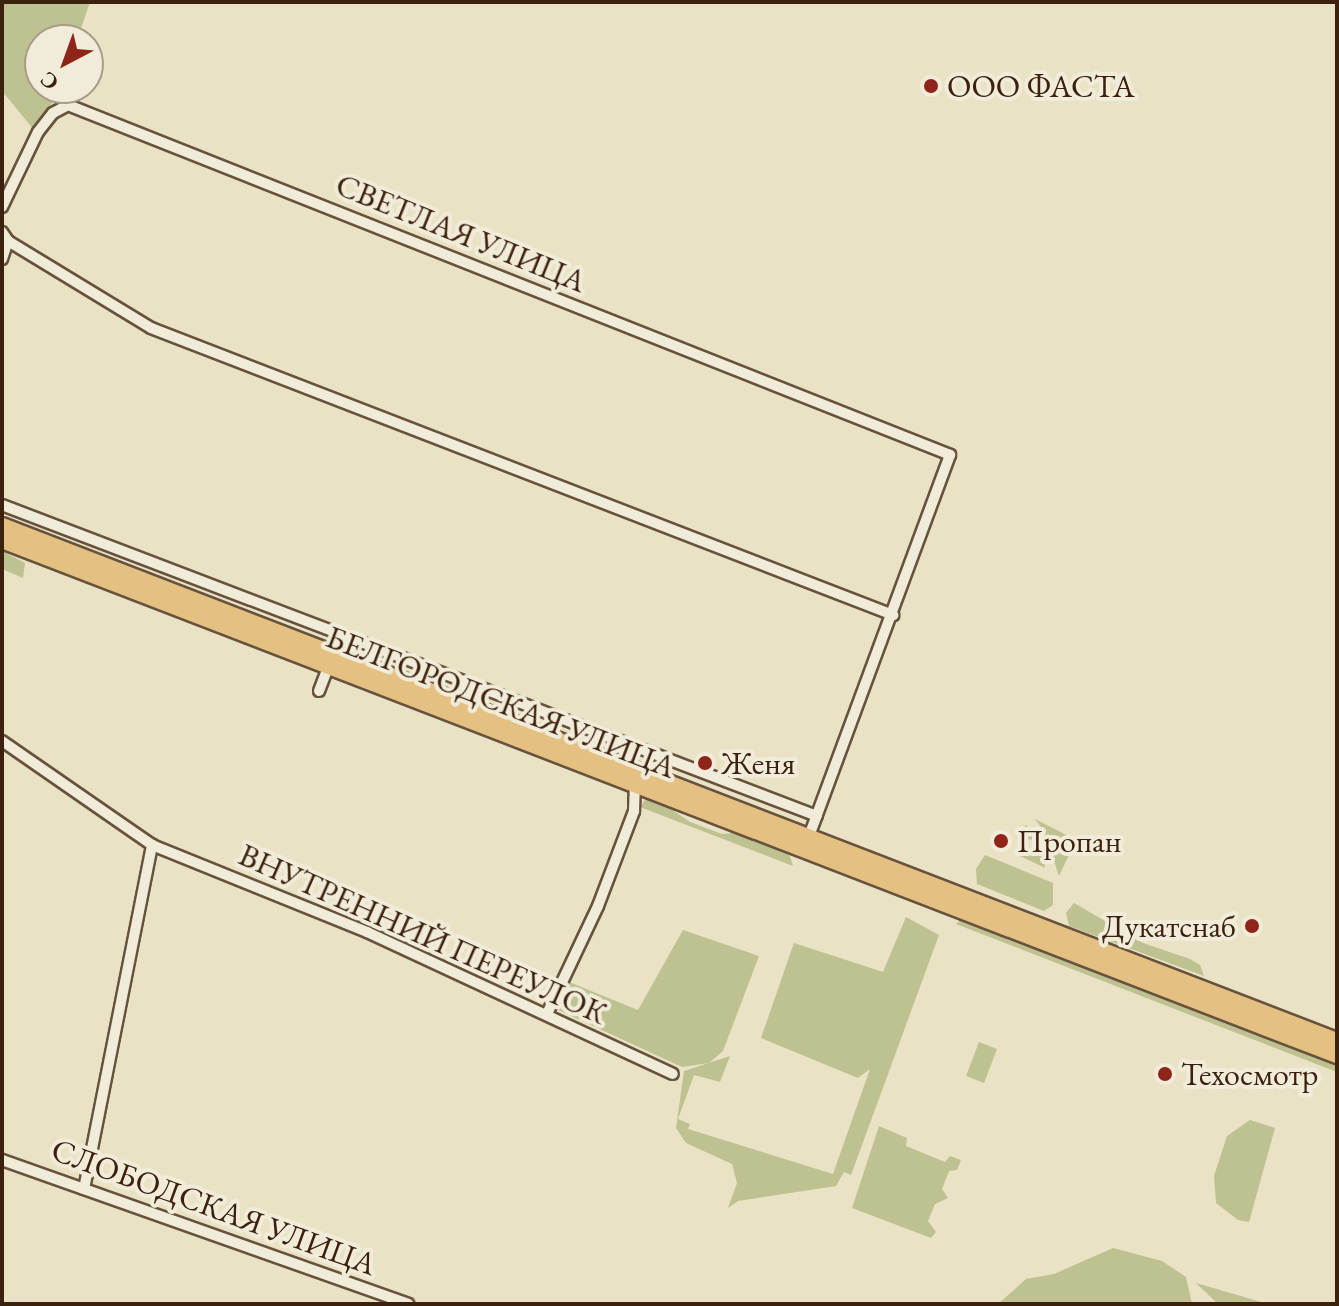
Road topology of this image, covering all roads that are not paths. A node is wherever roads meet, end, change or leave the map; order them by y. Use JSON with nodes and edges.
{"nodes":[{"id":1,"x":2,"y":207,"type":"edge"},
{"id":2,"x":5,"y":237,"type":"edge"},
{"id":3,"x":2,"y":259,"type":"edge"},
{"id":4,"x":2,"y":505,"type":"edge"},
{"id":5,"x":2,"y":526,"type":"edge"},
{"id":6,"x":2,"y":540,"type":"edge"},
{"id":7,"x":893,"y":615,"type":"junction"},
{"id":8,"x":340,"y":634,"type":"junction"},
{"id":9,"x":331,"y":659,"type":"junction"},
{"id":10,"x":319,"y":691,"type":"dead end"},
{"id":11,"x":2,"y":741,"type":"edge"},
{"id":12,"x":635,"y":784,"type":"junction"},
{"id":13,"x":817,"y":816,"type":"junction"},
{"id":14,"x":809,"y":837,"type":"junction"},
{"id":15,"x":152,"y":845,"type":"junction"},
{"id":16,"x":547,"y":1014,"type":"junction"},
{"id":17,"x":1337,"y":1041,"type":"edge"},
{"id":18,"x":1337,"y":1055,"type":"edge"},
{"id":19,"x":673,"y":1074,"type":"dead end"},
{"id":20,"x":2,"y":1160,"type":"edge"},
{"id":21,"x":84,"y":1189,"type":"junction"},
{"id":22,"x":408,"y":1304,"type":"edge"}],
"edges":[{"from":1,"to":7,"type":"street","name":"СВЕТЛАЯ УЛИЦА"},
{"from":2,"to":3,"type":"street"},
{"from":2,"to":7,"type":"street"},
{"from":4,"to":8,"type":"street"},
{"from":5,"to":9,"type":"main road","name":"БЕЛГОРОДСКАЯ УЛИЦА"},
{"from":6,"to":9,"type":"main road","name":"БЕЛГОРОДСКАЯ УЛИЦА"},
{"from":7,"to":13,"type":"street"},
{"from":8,"to":9,"type":"street"},
{"from":8,"to":13,"type":"street"},
{"from":9,"to":10,"type":"street"},
{"from":9,"to":12,"type":"main road","name":"БЕЛГОРОДСКАЯ УЛИЦА"},
{"from":9,"to":14,"type":"main road","name":"БЕЛГОРОДСКАЯ УЛИЦА"},
{"from":11,"to":15,"type":"street","name":"ВНУТРЕННИЙ ПЕРЕУЛОК"},
{"from":12,"to":16,"type":"street"},
{"from":12,"to":18,"type":"main road","name":"БЕЛГОРОДСКАЯ УЛИЦА"},
{"from":13,"to":14,"type":"street"},
{"from":14,"to":17,"type":"main road","name":"БЕЛГОРОДСКАЯ УЛИЦА"},
{"from":15,"to":16,"type":"street","name":"ВНУТРЕННИЙ ПЕРЕУЛОК"},
{"from":15,"to":21,"type":"street"},
{"from":16,"to":19,"type":"street","name":"ВНУТРЕННИЙ ПЕРЕУЛОК"},
{"from":20,"to":21,"type":"street","name":"СЛОБОДСКАЯ УЛИЦА"},
{"from":21,"to":22,"type":"street","name":"СЛОБОДСКАЯ УЛИЦА"}]}
